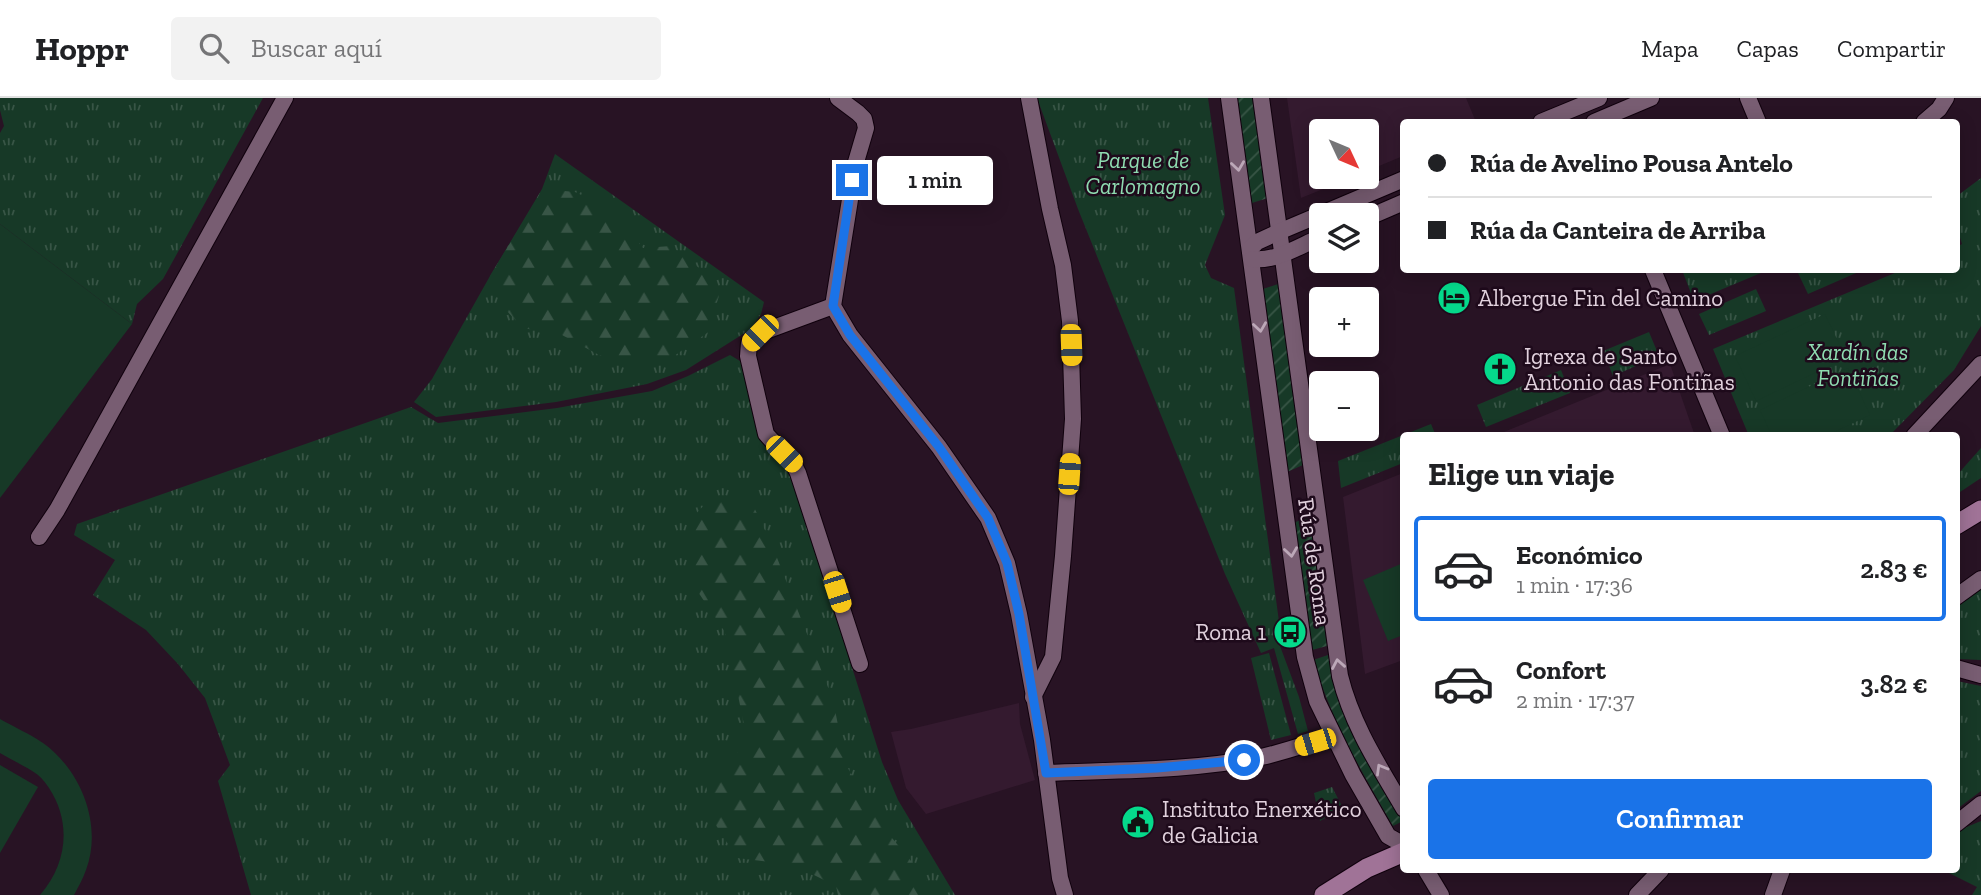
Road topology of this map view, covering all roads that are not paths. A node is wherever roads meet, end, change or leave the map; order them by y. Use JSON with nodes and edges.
{"nodes":[{"id":1,"x":285,"y":98,"type":"edge"},
{"id":2,"x":838,"y":98,"type":"edge"},
{"id":3,"x":1029,"y":98,"type":"edge"},
{"id":4,"x":1229,"y":98,"type":"edge"},
{"id":5,"x":1261,"y":98,"type":"edge"},
{"id":6,"x":1651,"y":98,"type":"edge"},
{"id":7,"x":1748,"y":98,"type":"edge"},
{"id":8,"x":1946,"y":98,"type":"edge"},
{"id":9,"x":1588,"y":100,"type":"edge"},
{"id":10,"x":1547,"y":119,"type":"edge"},
{"id":11,"x":1592,"y":119,"type":"edge"},
{"id":12,"x":1600,"y":119,"type":"edge"},
{"id":13,"x":1757,"y":119,"type":"edge"},
{"id":14,"x":1927,"y":119,"type":"edge"},
{"id":15,"x":1400,"y":181,"type":"edge"},
{"id":16,"x":1400,"y":204,"type":"edge"},
{"id":17,"x":1379,"y":213,"type":"edge"},
{"id":18,"x":1281,"y":230,"type":"junction"},
{"id":19,"x":1309,"y":242,"type":"edge"},
{"id":20,"x":1283,"y":253,"type":"junction"},
{"id":21,"x":1251,"y":254,"type":"junction"},
{"id":22,"x":1654,"y":273,"type":"edge"},
{"id":23,"x":833,"y":306,"type":"junction"},
{"id":24,"x":1981,"y":364,"type":"edge"},
{"id":25,"x":1720,"y":432,"type":"edge"},
{"id":26,"x":1918,"y":432,"type":"edge"},
{"id":27,"x":1981,"y":510,"type":"edge"},
{"id":28,"x":1960,"y":523,"type":"edge"},
{"id":29,"x":39,"y":537,"type":"dead end"},
{"id":30,"x":1981,"y":579,"type":"edge"},
{"id":31,"x":1960,"y":594,"type":"edge"},
{"id":32,"x":860,"y":664,"type":"dead end"},
{"id":33,"x":1960,"y":669,"type":"edge"},
{"id":34,"x":1981,"y":675,"type":"edge"},
{"id":35,"x":1033,"y":697,"type":"junction"},
{"id":36,"x":1333,"y":736,"type":"junction"},
{"id":37,"x":1046,"y":773,"type":"junction"},
{"id":38,"x":1400,"y":802,"type":"edge"},
{"id":39,"x":1981,"y":804,"type":"edge"},
{"id":40,"x":1981,"y":816,"type":"edge"},
{"id":41,"x":1960,"y":821,"type":"edge"},
{"id":42,"x":1960,"y":823,"type":"edge"},
{"id":43,"x":1400,"y":843,"type":"edge"},
{"id":44,"x":1400,"y":854,"type":"edge"},
{"id":45,"x":1428,"y":873,"type":"edge"},
{"id":46,"x":1781,"y":873,"type":"edge"},
{"id":47,"x":1655,"y":875,"type":"edge"},
{"id":48,"x":1065,"y":895,"type":"edge"},
{"id":49,"x":1324,"y":895,"type":"edge"},
{"id":50,"x":1441,"y":895,"type":"edge"},
{"id":51,"x":1637,"y":895,"type":"edge"},
{"id":52,"x":1773,"y":895,"type":"edge"}],
"edges":[{"from":1,"to":29,"type":"street"},
{"from":2,"to":23,"type":"street"},
{"from":3,"to":35,"type":"street"},
{"from":4,"to":21,"type":"street","name":"Rúa de Roma","one_way":true},
{"from":5,"to":18,"type":"street","name":"Rúa de Roma"},
{"from":6,"to":12,"type":"street"},
{"from":7,"to":13,"type":"street"},
{"from":8,"to":14,"type":"street"},
{"from":9,"to":10,"type":"street"},
{"from":9,"to":11,"type":"street"},
{"from":15,"to":18,"type":"street"},
{"from":16,"to":17,"type":"street"},
{"from":18,"to":20,"type":"street","name":"Rúa de Roma"},
{"from":18,"to":21,"type":"street"},
{"from":19,"to":20,"type":"street"},
{"from":20,"to":21,"type":"street"},
{"from":38,"to":20,"type":"street","name":"Rúa de Roma","one_way":true},
{"from":21,"to":36,"type":"street","name":"Rúa de Roma","one_way":true},
{"from":22,"to":25,"type":"street"},
{"from":23,"to":32,"type":"street"},
{"from":23,"to":35,"type":"street"},
{"from":24,"to":26,"type":"street"},
{"from":27,"to":28,"type":"main road"},
{"from":30,"to":31,"type":"street"},
{"from":33,"to":34,"type":"street"},
{"from":35,"to":37,"type":"street"},
{"from":36,"to":37,"type":"street"},
{"from":36,"to":43,"type":"street","name":"Rúa de Roma"},
{"from":37,"to":48,"type":"street"},
{"from":39,"to":41,"type":"street"},
{"from":40,"to":42,"type":"street"},
{"from":44,"to":49,"type":"main road"},
{"from":45,"to":50,"type":"street"},
{"from":46,"to":52,"type":"street"},
{"from":47,"to":51,"type":"street"}]}
